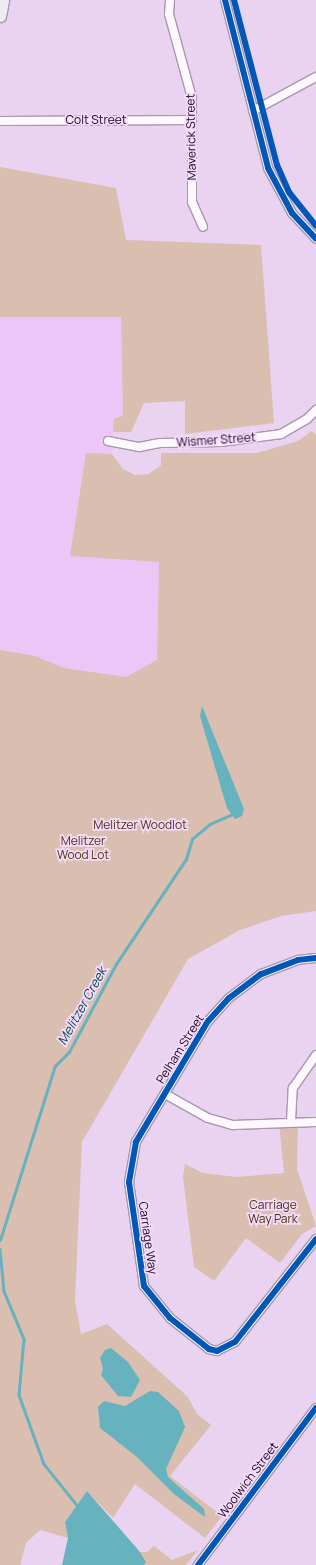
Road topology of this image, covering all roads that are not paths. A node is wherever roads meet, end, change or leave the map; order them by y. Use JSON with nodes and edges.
{"nodes":[{"id":1,"x":3,"y":0,"type":"edge"},
{"id":2,"x":170,"y":0,"type":"edge"},
{"id":3,"x":225,"y":0,"type":"edge"},
{"id":4,"x":0,"y":16,"type":"edge"},
{"id":5,"x":316,"y":78,"type":"edge"},
{"id":6,"x":253,"y":111,"type":"junction"},
{"id":7,"x":192,"y":120,"type":"junction"},
{"id":8,"x":0,"y":121,"type":"edge"},
{"id":9,"x":203,"y":227,"type":"dead end"},
{"id":10,"x":316,"y":239,"type":"edge"},
{"id":11,"x":316,"y":410,"type":"edge"},
{"id":12,"x":108,"y":441,"type":"dead end"},
{"id":13,"x":316,"y":958,"type":"edge"},
{"id":14,"x":316,"y":1055,"type":"edge"},
{"id":15,"x":165,"y":1094,"type":"junction"},
{"id":16,"x":291,"y":1121,"type":"junction"},
{"id":17,"x":316,"y":1122,"type":"edge"},
{"id":18,"x":316,"y":1239,"type":"edge"},
{"id":19,"x":316,"y":1408,"type":"edge"},
{"id":20,"x":198,"y":1565,"type":"edge"}],
"edges":[{"from":1,"to":4,"type":"main road"},
{"from":2,"to":7,"type":"street","name":"Maverick Street"},
{"from":3,"to":6,"type":"street"},
{"from":5,"to":6,"type":"street"},
{"from":6,"to":10,"type":"street"},
{"from":7,"to":8,"type":"street","name":"Colt Street"},
{"from":7,"to":9,"type":"street","name":"Maverick Street"},
{"from":11,"to":12,"type":"street","name":"Wismer Street"},
{"from":13,"to":15,"type":"street","name":"Pelham Street"},
{"from":14,"to":16,"type":"street"},
{"from":15,"to":16,"type":"street"},
{"from":15,"to":18,"type":"street","name":"Carriage Way"},
{"from":16,"to":17,"type":"street"},
{"from":19,"to":20,"type":"street","name":"Woolwich Street"}]}
